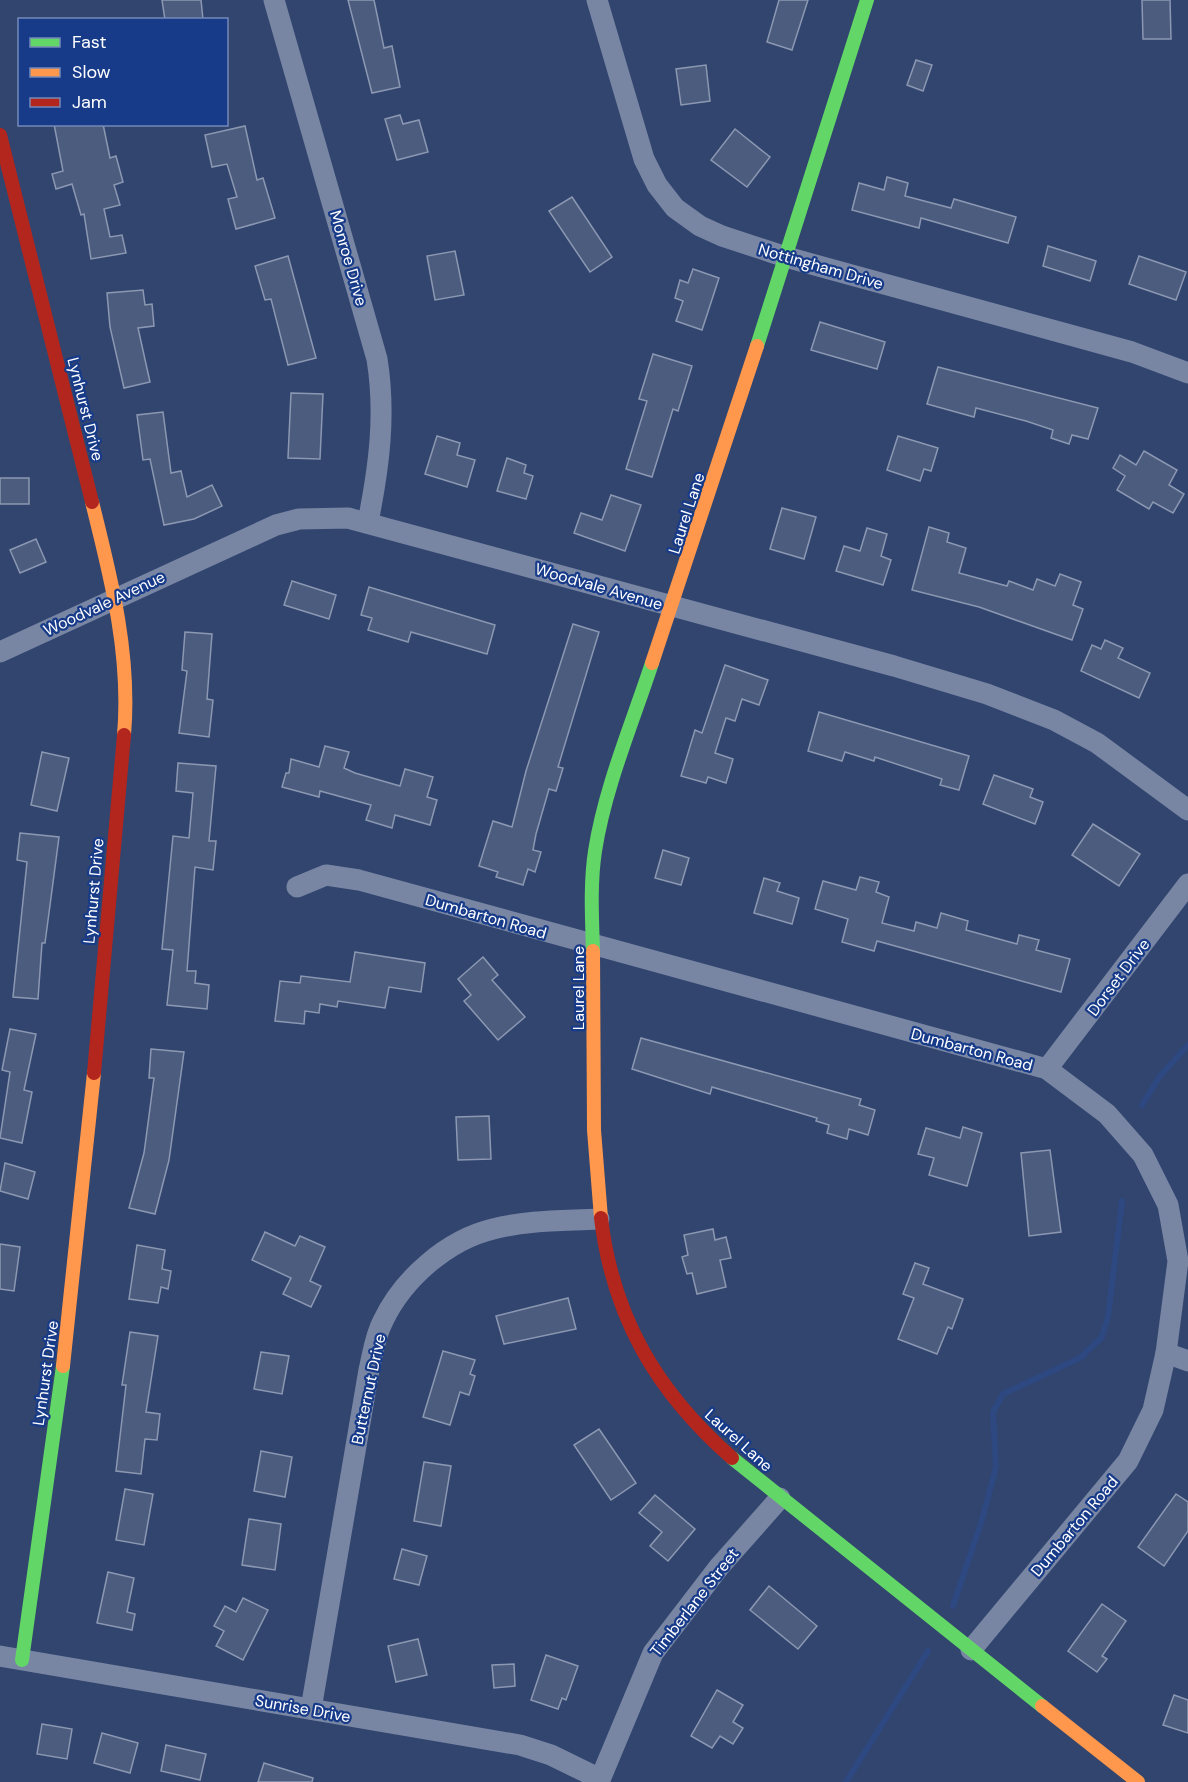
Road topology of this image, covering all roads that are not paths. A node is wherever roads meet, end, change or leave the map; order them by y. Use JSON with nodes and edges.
{"nodes":[{"id":1,"x":274,"y":0,"type":"edge"},
{"id":2,"x":597,"y":0,"type":"edge"},
{"id":3,"x":867,"y":0,"type":"edge"},
{"id":4,"x":0,"y":135,"type":"edge"},
{"id":5,"x":786,"y":257,"type":"junction"},
{"id":6,"x":1188,"y":372,"type":"edge"},
{"id":7,"x":368,"y":522,"type":"junction"},
{"id":8,"x":116,"y":598,"type":"junction"},
{"id":9,"x":673,"y":607,"type":"junction"},
{"id":10,"x":0,"y":652,"type":"edge"},
{"id":11,"x":1188,"y":810,"type":"edge"},
{"id":12,"x":1188,"y":884,"type":"edge"},
{"id":13,"x":297,"y":887,"type":"dead end"},
{"id":14,"x":594,"y":946,"type":"junction"},
{"id":15,"x":1047,"y":1070,"type":"junction"},
{"id":16,"x":599,"y":1219,"type":"junction"},
{"id":17,"x":1166,"y":1353,"type":"junction"},
{"id":18,"x":1188,"y":1361,"type":"edge"},
{"id":19,"x":780,"y":1498,"type":"junction"},
{"id":20,"x":971,"y":1650,"type":"junction"},
{"id":21,"x":0,"y":1656,"type":"edge"},
{"id":22,"x":22,"y":1660,"type":"junction"},
{"id":23,"x":311,"y":1709,"type":"junction"},
{"id":24,"x":600,"y":1780,"type":"edge"},
{"id":25,"x":1138,"y":1782,"type":"edge"}],
"edges":[{"from":1,"to":7,"type":"street","name":"Monroe Drive"},
{"from":2,"to":5,"type":"street","name":"Nottingham Drive"},
{"from":3,"to":5,"type":"street","name":"Laurel Lane"},
{"from":4,"to":8,"type":"street","name":"Lynhurst Drive"},
{"from":5,"to":6,"type":"street","name":"Nottingham Drive"},
{"from":5,"to":9,"type":"street","name":"Laurel Lane"},
{"from":7,"to":8,"type":"street","name":"Woodvale Avenue"},
{"from":7,"to":9,"type":"street","name":"Woodvale Avenue"},
{"from":8,"to":10,"type":"street","name":"Woodvale Avenue"},
{"from":8,"to":22,"type":"street","name":"Lynhurst Drive"},
{"from":9,"to":11,"type":"street","name":"Woodvale Avenue"},
{"from":9,"to":14,"type":"street","name":"Laurel Lane"},
{"from":12,"to":15,"type":"street","name":"Dorset Drive"},
{"from":13,"to":14,"type":"street","name":"Dumbarton Road"},
{"from":14,"to":15,"type":"street","name":"Dumbarton Road"},
{"from":14,"to":16,"type":"street","name":"Laurel Lane"},
{"from":15,"to":17,"type":"street","name":"Dumbarton Road"},
{"from":16,"to":19,"type":"street","name":"Laurel Lane"},
{"from":16,"to":23,"type":"street","name":"Butternut Drive"},
{"from":17,"to":18,"type":"street"},
{"from":17,"to":20,"type":"street","name":"Dumbarton Road"},
{"from":19,"to":20,"type":"street","name":"Laurel Lane"},
{"from":19,"to":24,"type":"street","name":"Timberlane Street"},
{"from":20,"to":25,"type":"street","name":"Laurel Lane"},
{"from":21,"to":22,"type":"street","name":"Sunrise Drive"},
{"from":22,"to":23,"type":"street","name":"Sunrise Drive"},
{"from":23,"to":24,"type":"street","name":"Sunrise Drive"}]}
